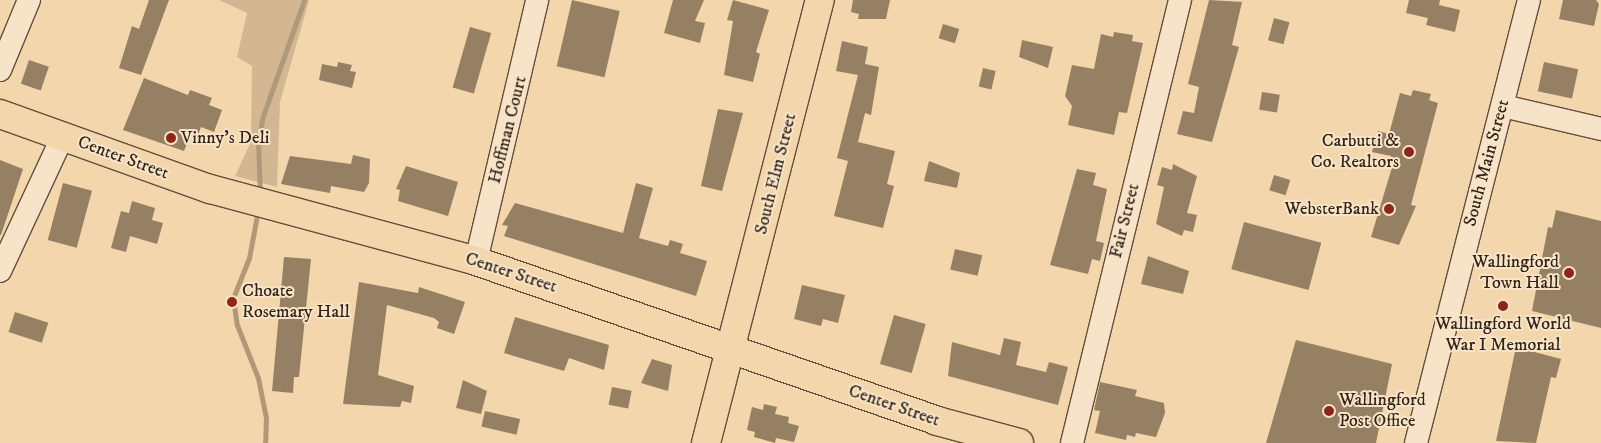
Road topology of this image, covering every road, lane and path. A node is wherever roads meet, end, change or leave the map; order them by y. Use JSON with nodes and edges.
{"nodes":[{"id":1,"x":29,"y":0,"type":"edge"},
{"id":2,"x":537,"y":0,"type":"edge"},
{"id":3,"x":820,"y":0,"type":"edge"},
{"id":4,"x":1180,"y":0,"type":"edge"},
{"id":5,"x":1529,"y":0,"type":"edge"},
{"id":6,"x":0,"y":70,"type":"edge"},
{"id":7,"x":1503,"y":106,"type":"junction"},
{"id":8,"x":0,"y":114,"type":"edge"},
{"id":9,"x":1601,"y":129,"type":"edge"},
{"id":10,"x":63,"y":136,"type":"junction"},
{"id":11,"x":476,"y":261,"type":"junction"},
{"id":12,"x":0,"y":271,"type":"edge"},
{"id":13,"x":732,"y":348,"type":"junction"},
{"id":14,"x":706,"y":443,"type":"edge"},
{"id":15,"x":1019,"y":443,"type":"edge"},
{"id":16,"x":1072,"y":443,"type":"edge"},
{"id":17,"x":1416,"y":443,"type":"edge"}],
"edges":[{"from":1,"to":6,"type":"street"},
{"from":2,"to":11,"type":"street","name":"Hoffman Court"},
{"from":3,"to":13,"type":"main road","name":"South Elm Street"},
{"from":4,"to":16,"type":"street","name":"Fair Street"},
{"from":5,"to":7,"type":"street","name":"South Main Street"},
{"from":7,"to":9,"type":"street"},
{"from":7,"to":17,"type":"street","name":"South Main Street"},
{"from":8,"to":10,"type":"main road","name":"Center Street"},
{"from":10,"to":11,"type":"main road","name":"Center Street"},
{"from":10,"to":12,"type":"street"},
{"from":11,"to":13,"type":"main road","name":"Center Street"},
{"from":13,"to":14,"type":"main road","name":"South Elm Street"},
{"from":13,"to":15,"type":"main road","name":"Center Street"}]}
